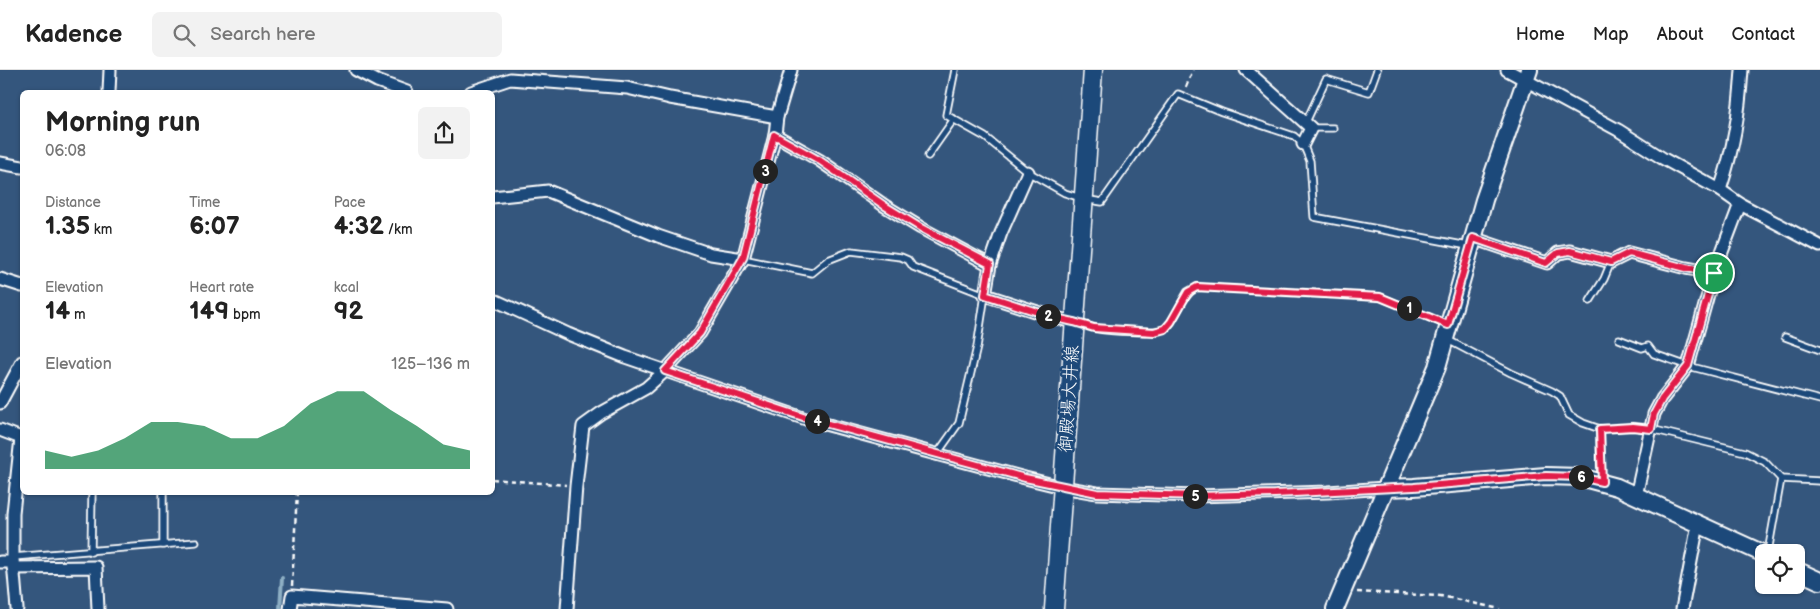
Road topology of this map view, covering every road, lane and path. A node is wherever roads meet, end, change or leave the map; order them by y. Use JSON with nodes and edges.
{"nodes":[{"id":1,"x":110,"y":70,"type":"edge"},
{"id":2,"x":356,"y":70,"type":"edge"},
{"id":3,"x":791,"y":70,"type":"edge"},
{"id":4,"x":955,"y":70,"type":"edge"},
{"id":5,"x":1094,"y":70,"type":"edge"},
{"id":6,"x":1193,"y":70,"type":"edge"},
{"id":7,"x":1246,"y":70,"type":"edge"},
{"id":8,"x":1377,"y":70,"type":"edge"},
{"id":9,"x":1508,"y":70,"type":"edge"},
{"id":10,"x":1742,"y":70,"type":"edge"},
{"id":11,"x":1528,"y":75,"type":"edge"},
{"id":12,"x":377,"y":81,"type":"junction"},
{"id":13,"x":109,"y":90,"type":"edge"},
{"id":14,"x":373,"y":90,"type":"edge"},
{"id":15,"x":402,"y":90,"type":"edge"},
{"id":16,"x":477,"y":90,"type":"edge"},
{"id":17,"x":1183,"y":96,"type":"junction"},
{"id":18,"x":777,"y":117,"type":"junction"},
{"id":19,"x":954,"y":119,"type":"junction"},
{"id":20,"x":1309,"y":125,"type":"junction"},
{"id":21,"x":1333,"y":128,"type":"dead end"},
{"id":22,"x":774,"y":135,"type":"junction"},
{"id":23,"x":1303,"y":144,"type":"junction"},
{"id":24,"x":928,"y":156,"type":"dead end"},
{"id":25,"x":0,"y":163,"type":"edge"},
{"id":26,"x":20,"y":167,"type":"edge"},
{"id":27,"x":1028,"y":172,"type":"junction"},
{"id":28,"x":1720,"y":190,"type":"junction"},
{"id":29,"x":495,"y":196,"type":"edge"},
{"id":30,"x":1084,"y":199,"type":"junction"},
{"id":31,"x":1740,"y":204,"type":"junction"},
{"id":32,"x":1471,"y":242,"type":"junction"},
{"id":33,"x":1820,"y":246,"type":"edge"},
{"id":34,"x":743,"y":258,"type":"junction"},
{"id":35,"x":1611,"y":262,"type":"junction"},
{"id":36,"x":990,"y":264,"type":"junction"},
{"id":37,"x":1714,"y":273,"type":"junction"},
{"id":38,"x":0,"y":279,"type":"edge"},
{"id":39,"x":20,"y":285,"type":"edge"},
{"id":40,"x":985,"y":295,"type":"junction"},
{"id":41,"x":495,"y":301,"type":"edge"},
{"id":42,"x":1590,"y":301,"type":"dead end"},
{"id":43,"x":1074,"y":322,"type":"junction"},
{"id":44,"x":1446,"y":331,"type":"junction"},
{"id":45,"x":1785,"y":337,"type":"dead end"},
{"id":46,"x":1619,"y":339,"type":"dead end"},
{"id":47,"x":1820,"y":350,"type":"edge"},
{"id":48,"x":20,"y":366,"type":"edge"},
{"id":49,"x":1688,"y":366,"type":"junction"},
{"id":50,"x":665,"y":371,"type":"junction"},
{"id":51,"x":1820,"y":400,"type":"edge"},
{"id":52,"x":0,"y":403,"type":"edge"},
{"id":53,"x":1600,"y":429,"type":"junction"},
{"id":54,"x":1651,"y":429,"type":"junction"},
{"id":55,"x":0,"y":430,"type":"edge"},
{"id":56,"x":20,"y":437,"type":"edge"},
{"id":57,"x":938,"y":454,"type":"junction"},
{"id":58,"x":20,"y":455,"type":"edge"},
{"id":59,"x":1781,"y":478,"type":"junction"},
{"id":60,"x":495,"y":480,"type":"edge"},
{"id":61,"x":1820,"y":481,"type":"edge"},
{"id":62,"x":1602,"y":482,"type":"junction"},
{"id":63,"x":576,"y":486,"type":"junction"},
{"id":64,"x":1062,"y":487,"type":"junction"},
{"id":65,"x":1385,"y":488,"type":"junction"},
{"id":66,"x":92,"y":495,"type":"edge"},
{"id":67,"x":163,"y":495,"type":"edge"},
{"id":68,"x":298,"y":495,"type":"edge"},
{"id":69,"x":1636,"y":496,"type":"junction"},
{"id":70,"x":1698,"y":524,"type":"junction"},
{"id":71,"x":196,"y":542,"type":"dead end"},
{"id":72,"x":1769,"y":544,"type":"edge"},
{"id":73,"x":163,"y":545,"type":"junction"},
{"id":74,"x":1755,"y":550,"type":"edge"},
{"id":75,"x":91,"y":552,"type":"junction"},
{"id":76,"x":0,"y":562,"type":"edge"},
{"id":77,"x":13,"y":563,"type":"junction"},
{"id":78,"x":1805,"y":574,"type":"edge"},
{"id":79,"x":1820,"y":581,"type":"edge"},
{"id":80,"x":1343,"y":591,"type":"junction"},
{"id":81,"x":292,"y":596,"type":"junction"},
{"id":82,"x":17,"y":609,"type":"edge"},
{"id":83,"x":98,"y":609,"type":"edge"},
{"id":84,"x":290,"y":609,"type":"edge"},
{"id":85,"x":448,"y":609,"type":"edge"},
{"id":86,"x":567,"y":609,"type":"edge"},
{"id":87,"x":1054,"y":609,"type":"edge"},
{"id":88,"x":1335,"y":609,"type":"edge"},
{"id":89,"x":1500,"y":609,"type":"edge"},
{"id":90,"x":1682,"y":609,"type":"edge"}],
"edges":[{"from":1,"to":13,"type":"street"},
{"from":2,"to":12,"type":"street"},
{"from":3,"to":18,"type":"street"},
{"from":4,"to":19,"type":"lane"},
{"from":5,"to":30,"type":"main road","name":"御殿場大井線"},
{"from":6,"to":17,"type":"path"},
{"from":7,"to":20,"type":"street"},
{"from":8,"to":20,"type":"lane"},
{"from":9,"to":11,"type":"street"},
{"from":10,"to":28,"type":"street"},
{"from":11,"to":28,"type":"street"},
{"from":11,"to":32,"type":"street"},
{"from":12,"to":14,"type":"street"},
{"from":12,"to":15,"type":"street"},
{"from":16,"to":18,"type":"street"},
{"from":17,"to":23,"type":"lane"},
{"from":17,"to":30,"type":"lane"},
{"from":18,"to":22,"type":"street"},
{"from":19,"to":24,"type":"lane"},
{"from":19,"to":27,"type":"lane"},
{"from":20,"to":21,"type":"lane"},
{"from":20,"to":23,"type":"street"},
{"from":22,"to":34,"type":"street"},
{"from":22,"to":36,"type":"street"},
{"from":23,"to":32,"type":"lane"},
{"from":25,"to":26,"type":"street"},
{"from":27,"to":30,"type":"lane"},
{"from":27,"to":36,"type":"street"},
{"from":28,"to":31,"type":"street"},
{"from":29,"to":34,"type":"street"},
{"from":30,"to":43,"type":"main road","name":"御殿場大井線"},
{"from":31,"to":33,"type":"street"},
{"from":31,"to":37,"type":"street"},
{"from":32,"to":35,"type":"street"},
{"from":32,"to":44,"type":"street"},
{"from":34,"to":40,"type":"lane"},
{"from":34,"to":50,"type":"street"},
{"from":35,"to":37,"type":"street"},
{"from":35,"to":42,"type":"lane"},
{"from":36,"to":40,"type":"street"},
{"from":37,"to":49,"type":"street"},
{"from":38,"to":39,"type":"street"},
{"from":40,"to":43,"type":"street"},
{"from":40,"to":57,"type":"lane"},
{"from":41,"to":50,"type":"street"},
{"from":43,"to":44,"type":"lane"},
{"from":43,"to":64,"type":"main road","name":"御殿場大井線"},
{"from":44,"to":53,"type":"lane"},
{"from":44,"to":65,"type":"street"},
{"from":45,"to":47,"type":"lane"},
{"from":46,"to":49,"type":"lane"},
{"from":48,"to":52,"type":"street"},
{"from":49,"to":51,"type":"lane"},
{"from":49,"to":54,"type":"street"},
{"from":50,"to":57,"type":"street"},
{"from":50,"to":63,"type":"street"},
{"from":53,"to":54,"type":"lane"},
{"from":53,"to":62,"type":"lane"},
{"from":54,"to":59,"type":"lane"},
{"from":54,"to":69,"type":"street"},
{"from":55,"to":56,"type":"street"},
{"from":57,"to":64,"type":"street"},
{"from":58,"to":77,"type":"street"},
{"from":59,"to":61,"type":"lane"},
{"from":59,"to":72,"type":"lane"},
{"from":60,"to":63,"type":"path"},
{"from":62,"to":65,"type":"street"},
{"from":62,"to":69,"type":"street"},
{"from":63,"to":86,"type":"street"},
{"from":64,"to":65,"type":"street"},
{"from":64,"to":87,"type":"main road","name":"御殿場大井線"},
{"from":65,"to":80,"type":"street"},
{"from":66,"to":75,"type":"lane"},
{"from":67,"to":73,"type":"lane"},
{"from":68,"to":81,"type":"path"},
{"from":69,"to":70,"type":"street"},
{"from":70,"to":74,"type":"street"},
{"from":70,"to":90,"type":"street"},
{"from":71,"to":73,"type":"lane"},
{"from":73,"to":75,"type":"lane"},
{"from":75,"to":77,"type":"lane"},
{"from":76,"to":77,"type":"street"},
{"from":77,"to":82,"type":"street"},
{"from":77,"to":83,"type":"street"},
{"from":78,"to":79,"type":"street"},
{"from":80,"to":88,"type":"street"},
{"from":80,"to":89,"type":"path"},
{"from":81,"to":84,"type":"street"},
{"from":81,"to":85,"type":"street"}]}
